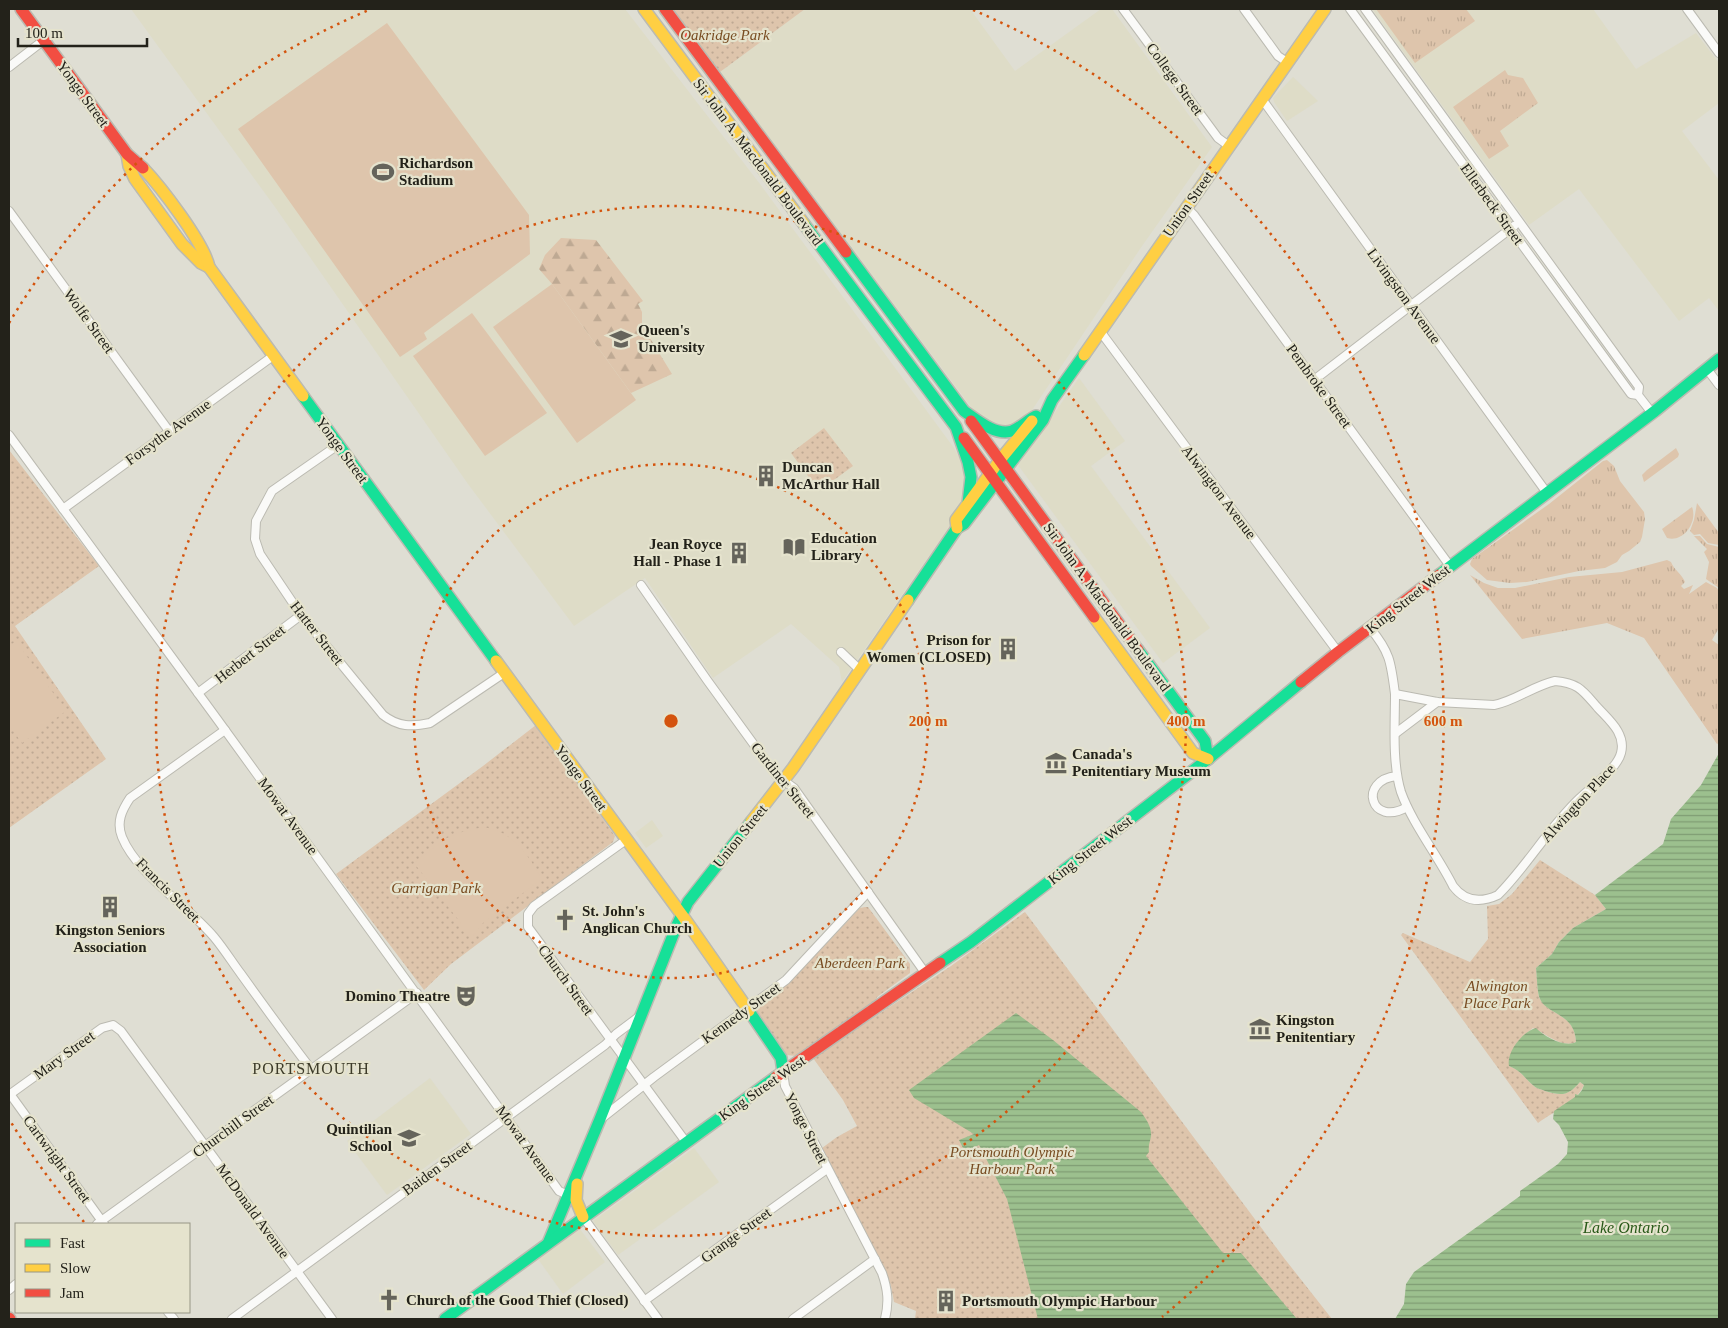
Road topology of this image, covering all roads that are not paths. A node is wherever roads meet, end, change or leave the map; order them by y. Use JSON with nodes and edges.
{"nodes":[{"id":1,"x":21,"y":9,"type":"edge"},
{"id":2,"x":644,"y":9,"type":"edge"},
{"id":3,"x":665,"y":9,"type":"edge"},
{"id":4,"x":1124,"y":9,"type":"edge"},
{"id":5,"x":1244,"y":9,"type":"edge"},
{"id":6,"x":1325,"y":9,"type":"edge"},
{"id":7,"x":1350,"y":9,"type":"edge"},
{"id":8,"x":1365,"y":9,"type":"edge"},
{"id":9,"x":1687,"y":9,"type":"edge"},
{"id":10,"x":44,"y":40,"type":"junction"},
{"id":11,"x":1719,"y":53,"type":"edge"},
{"id":12,"x":1287,"y":62,"type":"junction"},
{"id":13,"x":9,"y":67,"type":"edge"},
{"id":14,"x":1262,"y":99,"type":"junction"},
{"id":15,"x":1229,"y":146,"type":"junction"},
{"id":16,"x":1186,"y":207,"type":"junction"},
{"id":17,"x":9,"y":211,"type":"edge"},
{"id":18,"x":1520,"y":222,"type":"junction"},
{"id":19,"x":1510,"y":229,"type":"junction"},
{"id":20,"x":1411,"y":306,"type":"junction"},
{"id":21,"x":1100,"y":331,"type":"junction"},
{"id":22,"x":273,"y":356,"type":"junction"},
{"id":23,"x":1719,"y":359,"type":"edge"},
{"id":24,"x":1707,"y":369,"type":"junction"},
{"id":25,"x":1314,"y":380,"type":"junction"},
{"id":26,"x":1719,"y":384,"type":"edge"},
{"id":27,"x":1638,"y":395,"type":"junction"},
{"id":28,"x":1052,"y":400,"type":"junction"},
{"id":29,"x":964,"y":411,"type":"junction"},
{"id":30,"x":1652,"y":414,"type":"junction"},
{"id":31,"x":1036,"y":416,"type":"junction"},
{"id":32,"x":956,"y":427,"type":"junction"},
{"id":33,"x":169,"y":431,"type":"junction"},
{"id":34,"x":9,"y":436,"type":"edge"},
{"id":35,"x":338,"y":445,"type":"junction"},
{"id":36,"x":1003,"y":464,"type":"junction"},
{"id":37,"x":993,"y":478,"type":"junction"},
{"id":38,"x":1547,"y":493,"type":"junction"},
{"id":39,"x":968,"y":503,"type":"junction"},
{"id":40,"x":63,"y":509,"type":"junction"},
{"id":41,"x":957,"y":528,"type":"junction"},
{"id":42,"x":1450,"y":566,"type":"junction"},
{"id":43,"x":641,"y":585,"type":"dead end"},
{"id":44,"x":301,"y":615,"type":"junction"},
{"id":45,"x":1370,"y":628,"type":"junction"},
{"id":46,"x":841,"y":652,"type":"dead end"},
{"id":47,"x":1338,"y":652,"type":"junction"},
{"id":48,"x":860,"y":670,"type":"junction"},
{"id":49,"x":504,"y":673,"type":"junction"},
{"id":50,"x":198,"y":694,"type":"junction"},
{"id":51,"x":1395,"y":694,"type":"junction"},
{"id":52,"x":1438,"y":702,"type":"junction"},
{"id":53,"x":225,"y":730,"type":"junction"},
{"id":54,"x":1396,"y":733,"type":"junction"},
{"id":55,"x":1208,"y":759,"type":"junction"},
{"id":56,"x":1397,"y":776,"type":"junction"},
{"id":57,"x":785,"y":780,"type":"junction"},
{"id":58,"x":1407,"y":807,"type":"junction"},
{"id":59,"x":626,"y":840,"type":"junction"},
{"id":60,"x":868,"y":892,"type":"junction"},
{"id":61,"x":682,"y":915,"type":"junction"},
{"id":62,"x":926,"y":974,"type":"junction"},
{"id":63,"x":417,"y":994,"type":"junction"},
{"id":64,"x":747,"y":1009,"type":"junction"},
{"id":65,"x":641,"y":1015,"type":"junction"},
{"id":66,"x":121,"y":1031,"type":"joint"},
{"id":67,"x":610,"y":1041,"type":"junction"},
{"id":68,"x":624,"y":1058,"type":"junction"},
{"id":69,"x":311,"y":1069,"type":"junction"},
{"id":70,"x":783,"y":1072,"type":"junction"},
{"id":71,"x":644,"y":1084,"type":"junction"},
{"id":72,"x":10,"y":1094,"type":"edge"},
{"id":73,"x":507,"y":1117,"type":"junction"},
{"id":74,"x":600,"y":1119,"type":"junction"},
{"id":75,"x":686,"y":1142,"type":"junction"},
{"id":76,"x":206,"y":1146,"type":"junction"},
{"id":77,"x":827,"y":1169,"type":"junction"},
{"id":78,"x":578,"y":1172,"type":"junction"},
{"id":79,"x":568,"y":1195,"type":"junction"},
{"id":80,"x":583,"y":1217,"type":"junction"},
{"id":81,"x":101,"y":1223,"type":"edge"},
{"id":82,"x":549,"y":1242,"type":"junction"},
{"id":83,"x":874,"y":1259,"type":"junction"},
{"id":84,"x":297,"y":1271,"type":"junction"},
{"id":85,"x":644,"y":1301,"type":"junction"},
{"id":86,"x":232,"y":1319,"type":"edge"},
{"id":87,"x":332,"y":1319,"type":"edge"},
{"id":88,"x":445,"y":1319,"type":"edge"},
{"id":89,"x":658,"y":1319,"type":"edge"},
{"id":90,"x":793,"y":1319,"type":"edge"},
{"id":91,"x":885,"y":1319,"type":"edge"}],
"edges":[{"from":1,"to":10,"type":"main road","name":"Yonge Street"},
{"from":2,"to":32,"type":"main road","name":"Sir John A. Macdonald Boulevard"},
{"from":3,"to":29,"type":"main road","name":"Sir John A. Macdonald Boulevard"},
{"from":4,"to":15,"type":"street","name":"College Street"},
{"from":5,"to":12,"type":"street"},
{"from":6,"to":12,"type":"main road","name":"Union Street"},
{"from":7,"to":19,"type":"street","name":"Ellerbeck Street"},
{"from":8,"to":18,"type":"street","name":"Ellerbeck Street"},
{"from":9,"to":11,"type":"street"},
{"from":10,"to":13,"type":"street"},
{"from":10,"to":22,"type":"main road","name":"Yonge Street"},
{"from":12,"to":14,"type":"main road","name":"Union Street"},
{"from":14,"to":15,"type":"main road","name":"Union Street"},
{"from":14,"to":20,"type":"street","name":"Livingston Avenue"},
{"from":15,"to":16,"type":"main road","name":"Union Street"},
{"from":16,"to":21,"type":"main road","name":"Union Street"},
{"from":16,"to":25,"type":"street","name":"Pembroke Street"},
{"from":17,"to":33,"type":"street","name":"Wolfe Street"},
{"from":18,"to":19,"type":"street"},
{"from":18,"to":27,"type":"street","name":"Ellerbeck Street"},
{"from":19,"to":20,"type":"street"},
{"from":19,"to":27,"type":"street","name":"Ellerbeck Street"},
{"from":20,"to":25,"type":"street"},
{"from":20,"to":38,"type":"street","name":"Livingston Avenue"},
{"from":21,"to":28,"type":"main road","name":"Union Street"},
{"from":21,"to":47,"type":"street","name":"Alwington Avenue"},
{"from":22,"to":33,"type":"street","name":"Forsythe Avenue"},
{"from":22,"to":35,"type":"main road","name":"Yonge Street"},
{"from":23,"to":24,"type":"main road","name":"King Street West"},
{"from":24,"to":26,"type":"street"},
{"from":24,"to":30,"type":"main road","name":"King Street West"},
{"from":25,"to":42,"type":"street","name":"Pembroke Street"},
{"from":27,"to":30,"type":"street","name":"Ellerbeck Street"},
{"from":28,"to":31,"type":"main road","name":"Union Street"},
{"from":28,"to":36,"type":"main road","name":"Union Street"},
{"from":29,"to":31,"type":"main road"},
{"from":29,"to":36,"type":"main road","name":"Sir John A. Macdonald Boulevard"},
{"from":30,"to":38,"type":"main road","name":"King Street West"},
{"from":31,"to":36,"type":"main road","name":"Union Street"},
{"from":32,"to":37,"type":"main road","name":"Sir John A. Macdonald Boulevard"},
{"from":32,"to":39,"type":"main road"},
{"from":33,"to":40,"type":"street","name":"Forsythe Avenue"},
{"from":34,"to":40,"type":"street","name":"Mowat Avenue"},
{"from":35,"to":44,"type":"street","name":"Hatter Street"},
{"from":35,"to":49,"type":"main road","name":"Yonge Street"},
{"from":36,"to":37,"type":"main road","name":"Union Street"},
{"from":36,"to":55,"type":"main road","name":"Sir John A. Macdonald Boulevard"},
{"from":37,"to":39,"type":"main road","name":"Union Street"},
{"from":37,"to":41,"type":"main road","name":"Union Street"},
{"from":37,"to":55,"type":"main road","name":"Sir John A. Macdonald Boulevard"},
{"from":38,"to":42,"type":"main road","name":"King Street West"},
{"from":39,"to":41,"type":"main road","name":"Union Street"},
{"from":40,"to":50,"type":"street","name":"Mowat Avenue"},
{"from":41,"to":48,"type":"main road","name":"Union Street"},
{"from":42,"to":45,"type":"main road","name":"King Street West"},
{"from":43,"to":57,"type":"street","name":"Gardiner Street"},
{"from":44,"to":49,"type":"street","name":"Hatter Street"},
{"from":44,"to":50,"type":"street","name":"Herbert Street"},
{"from":45,"to":47,"type":"main road","name":"King Street West"},
{"from":45,"to":51,"type":"street","name":"Alwington Place"},
{"from":46,"to":48,"type":"street"},
{"from":47,"to":55,"type":"main road","name":"King Street West"},
{"from":48,"to":57,"type":"main road","name":"Union Street"},
{"from":49,"to":59,"type":"main road","name":"Yonge Street"},
{"from":50,"to":53,"type":"street","name":"Mowat Avenue"},
{"from":51,"to":52,"type":"street","name":"Alwington Place"},
{"from":51,"to":54,"type":"street","name":"Alwington Place"},
{"from":52,"to":54,"type":"street"},
{"from":52,"to":58,"type":"street","name":"Alwington Place"},
{"from":53,"to":63,"type":"street","name":"Mowat Avenue"},
{"from":53,"to":69,"type":"street","name":"Francis Street"},
{"from":54,"to":56,"type":"street","name":"Alwington Place"},
{"from":55,"to":62,"type":"main road","name":"King Street West"},
{"from":56,"to":58,"type":"street","name":"Alwington Place"},
{"from":56,"to":58,"type":"street"},
{"from":57,"to":60,"type":"street","name":"Gardiner Street"},
{"from":57,"to":61,"type":"main road","name":"Union Street"},
{"from":59,"to":61,"type":"main road","name":"Yonge Street"},
{"from":59,"to":67,"type":"street","name":"Church Street"},
{"from":60,"to":62,"type":"street","name":"Gardiner Street"},
{"from":60,"to":64,"type":"street","name":"Kennedy Street"},
{"from":61,"to":64,"type":"main road","name":"Yonge Street"},
{"from":61,"to":65,"type":"main road","name":"Union Street"},
{"from":62,"to":70,"type":"main road","name":"King Street West"},
{"from":63,"to":69,"type":"street","name":"Churchill Street"},
{"from":63,"to":73,"type":"street","name":"Mowat Avenue"},
{"from":64,"to":70,"type":"main road","name":"Yonge Street"},
{"from":64,"to":71,"type":"street","name":"Kennedy Street"},
{"from":65,"to":67,"type":"street","name":"Baiden Street"},
{"from":65,"to":68,"type":"main road","name":"Union Street"},
{"from":66,"to":72,"type":"street","name":"Mary Street"},
{"from":66,"to":76,"type":"street","name":"McDonald Avenue"},
{"from":67,"to":68,"type":"street","name":"Church Street"},
{"from":67,"to":73,"type":"street","name":"Baiden Street"},
{"from":68,"to":71,"type":"street","name":"Church Street"},
{"from":68,"to":74,"type":"main road","name":"Union Street"},
{"from":69,"to":76,"type":"street","name":"Churchill Street"},
{"from":70,"to":75,"type":"main road","name":"King Street West"},
{"from":70,"to":77,"type":"street","name":"Yonge Street"},
{"from":71,"to":74,"type":"street","name":"Kennedy Street"},
{"from":71,"to":75,"type":"street","name":"Church Street"},
{"from":72,"to":81,"type":"street","name":"Cartwright Street"},
{"from":73,"to":79,"type":"street","name":"Mowat Avenue"},
{"from":73,"to":84,"type":"street","name":"Baiden Street"},
{"from":74,"to":78,"type":"main road","name":"Union Street"},
{"from":75,"to":80,"type":"main road","name":"King Street West"},
{"from":76,"to":81,"type":"street","name":"Churchill Street"},
{"from":76,"to":84,"type":"street","name":"McDonald Avenue"},
{"from":77,"to":83,"type":"street","name":"Yonge Street"},
{"from":77,"to":85,"type":"street","name":"Grange Street"},
{"from":78,"to":79,"type":"main road","name":"Union Street"},
{"from":78,"to":80,"type":"main road","name":"Union Street"},
{"from":79,"to":82,"type":"main road","name":"Union Street"},
{"from":80,"to":82,"type":"main road","name":"King Street West"},
{"from":80,"to":85,"type":"street"},
{"from":82,"to":88,"type":"main road","name":"King Street West"},
{"from":83,"to":90,"type":"street"},
{"from":83,"to":91,"type":"street","name":"Yonge Street"},
{"from":84,"to":86,"type":"street","name":"Baiden Street"},
{"from":84,"to":87,"type":"street","name":"McDonald Avenue"},
{"from":85,"to":89,"type":"street"}]}
